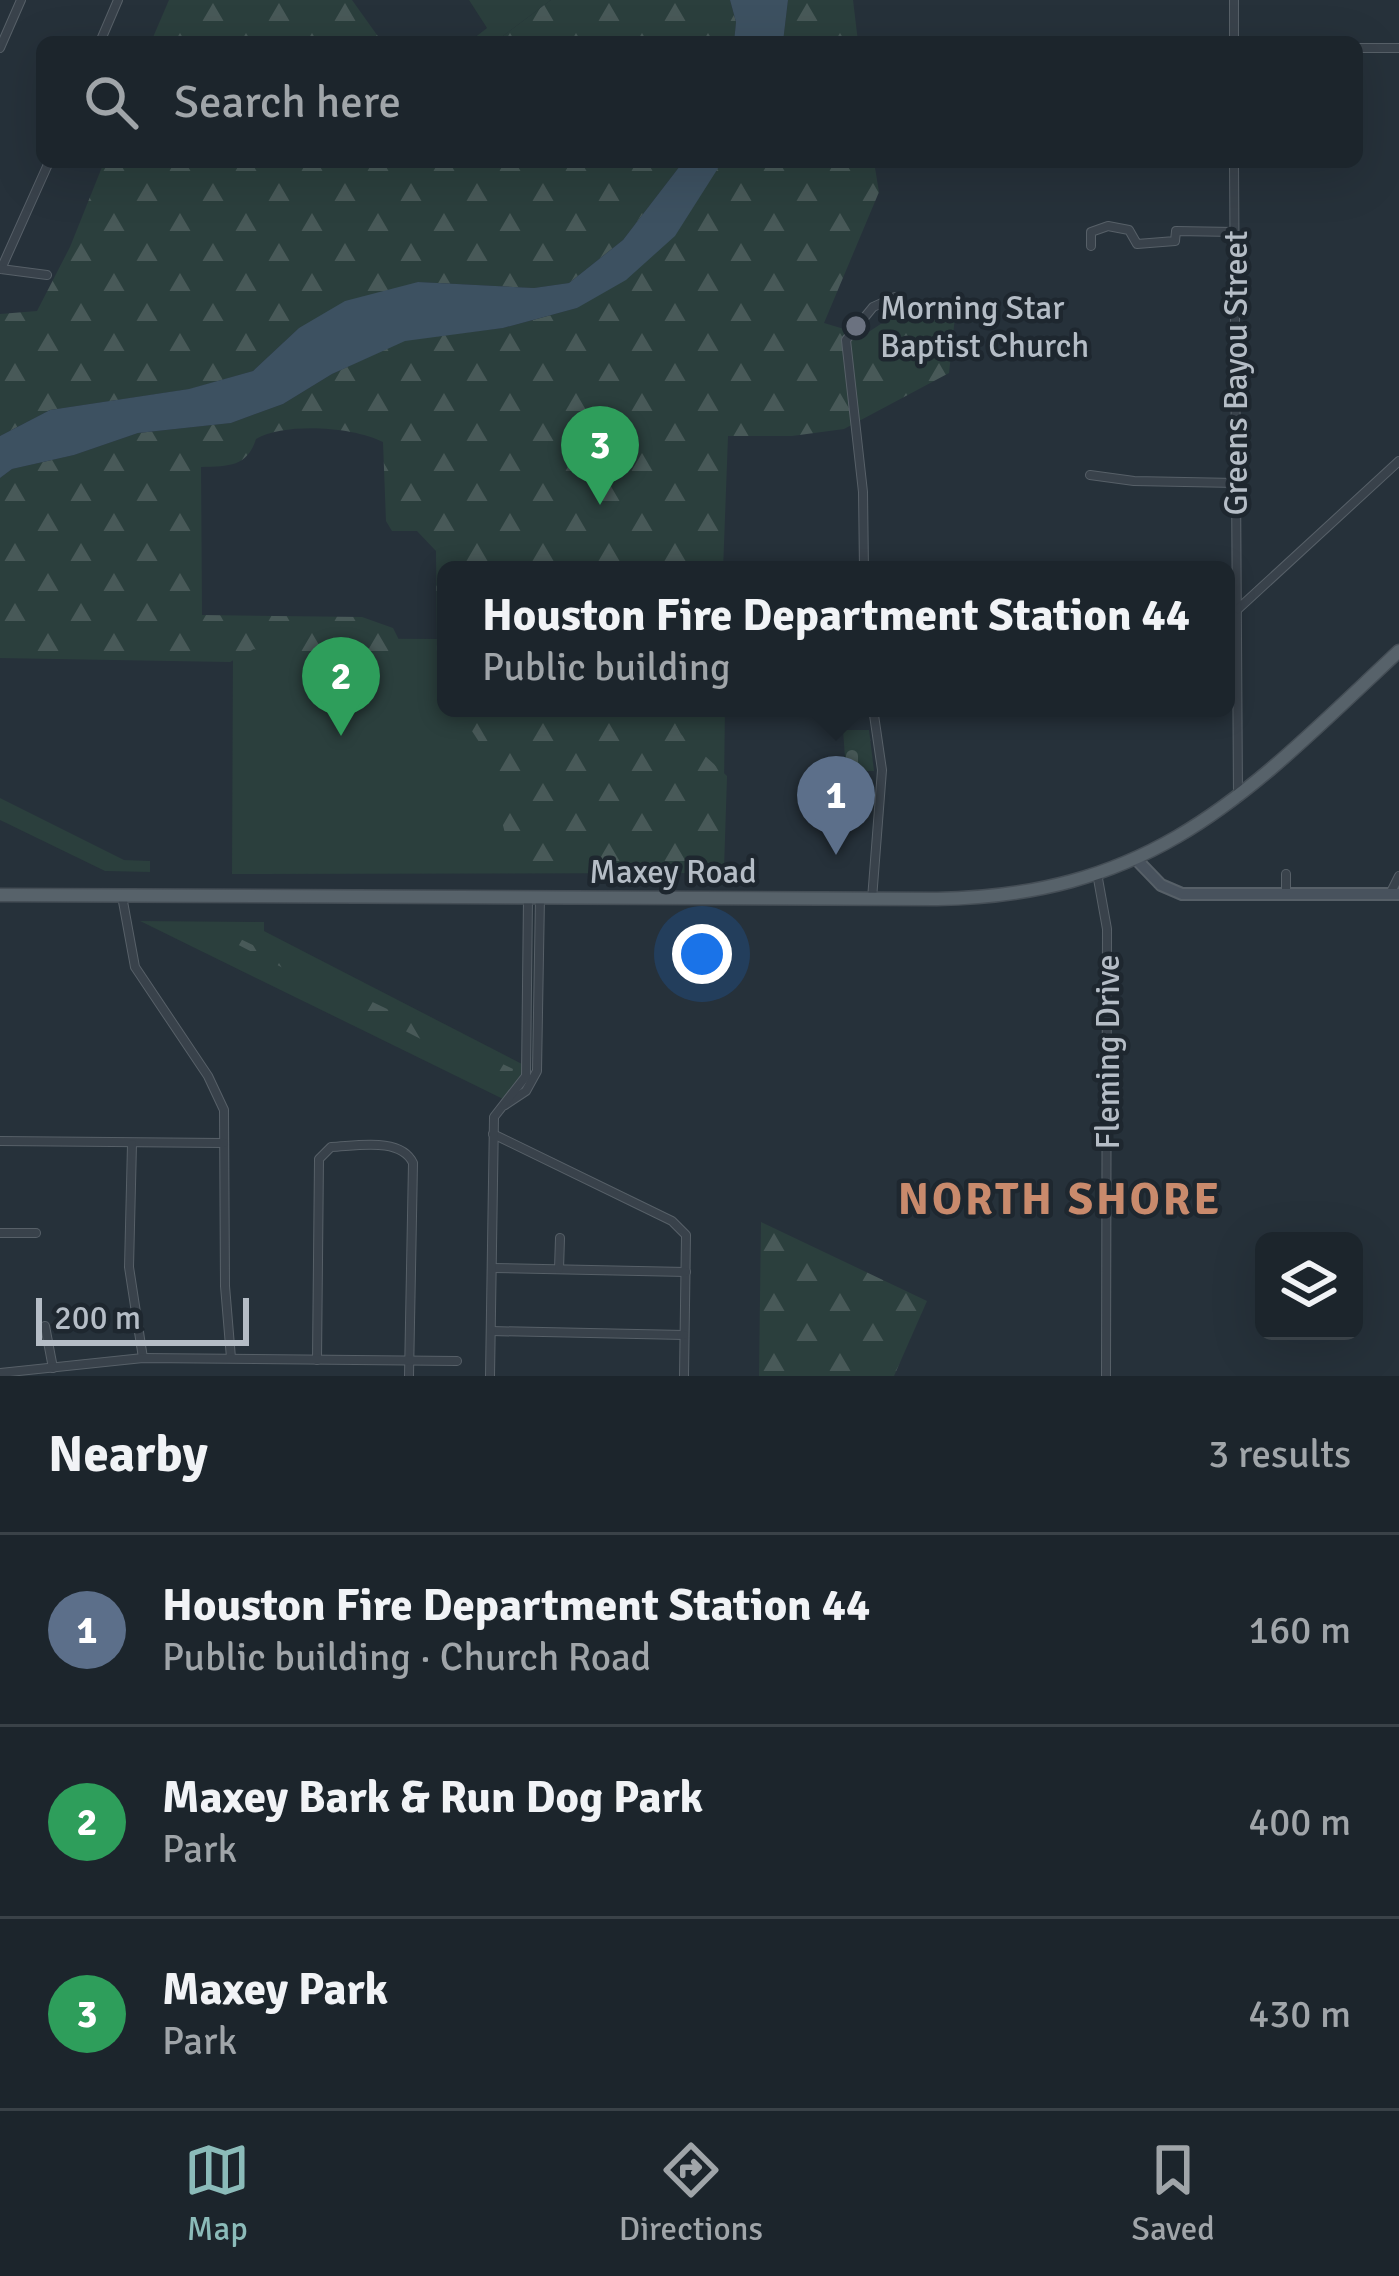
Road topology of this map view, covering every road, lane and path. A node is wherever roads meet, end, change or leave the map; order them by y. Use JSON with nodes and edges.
{"nodes":[{"id":1,"x":22,"y":0,"type":"edge"},
{"id":2,"x":118,"y":0,"type":"edge"},
{"id":3,"x":1234,"y":0,"type":"edge"},
{"id":4,"x":103,"y":36,"type":"edge"},
{"id":5,"x":1234,"y":36,"type":"edge"},
{"id":6,"x":0,"y":48,"type":"edge"},
{"id":7,"x":1363,"y":48,"type":"edge"},
{"id":8,"x":1399,"y":48,"type":"edge"},
{"id":9,"x":47,"y":168,"type":"edge"},
{"id":10,"x":1234,"y":168,"type":"edge"},
{"id":11,"x":1234,"y":232,"type":"junction"},
{"id":12,"x":1090,"y":246,"type":"dead end"},
{"id":13,"x":1,"y":269,"type":"edge"},
{"id":14,"x":46,"y":275,"type":"dead end"},
{"id":15,"x":895,"y":297,"type":"dead end"},
{"id":16,"x":1399,"y":461,"type":"edge"},
{"id":17,"x":1090,"y":476,"type":"dead end"},
{"id":18,"x":1236,"y":483,"type":"junction"},
{"id":19,"x":864,"y":561,"type":"edge"},
{"id":20,"x":1232,"y":561,"type":"edge"},
{"id":21,"x":1235,"y":597,"type":"edge"},
{"id":22,"x":1237,"y":610,"type":"junction"},
{"id":23,"x":1399,"y":651,"type":"edge"},
{"id":24,"x":874,"y":717,"type":"edge"},
{"id":25,"x":1238,"y":800,"type":"junction"},
{"id":26,"x":1136,"y":859,"type":"junction"},
{"id":27,"x":1097,"y":873,"type":"junction"},
{"id":28,"x":1286,"y":874,"type":"dead end"},
{"id":29,"x":1399,"y":876,"type":"edge"},
{"id":30,"x":1286,"y":894,"type":"junction"},
{"id":31,"x":1394,"y":894,"type":"edge"},
{"id":32,"x":0,"y":895,"type":"edge"},
{"id":33,"x":122,"y":896,"type":"junction"},
{"id":34,"x":534,"y":897,"type":"junction"},
{"id":35,"x":872,"y":898,"type":"junction"},
{"id":36,"x":527,"y":982,"type":"junction"},
{"id":37,"x":539,"y":982,"type":"junction"},
{"id":38,"x":503,"y":1106,"type":"junction"},
{"id":39,"x":494,"y":1135,"type":"junction"},
{"id":40,"x":0,"y":1141,"type":"edge"},
{"id":41,"x":224,"y":1143,"type":"junction"},
{"id":42,"x":132,"y":1144,"type":"junction"},
{"id":43,"x":0,"y":1233,"type":"edge"},
{"id":44,"x":36,"y":1234,"type":"dead end"},
{"id":45,"x":560,"y":1238,"type":"dead end"},
{"id":46,"x":492,"y":1268,"type":"junction"},
{"id":47,"x":559,"y":1269,"type":"junction"},
{"id":48,"x":686,"y":1272,"type":"junction"},
{"id":49,"x":45,"y":1327,"type":"dead end"},
{"id":50,"x":491,"y":1330,"type":"junction"},
{"id":51,"x":684,"y":1335,"type":"junction"},
{"id":52,"x":143,"y":1358,"type":"junction"},
{"id":53,"x":231,"y":1358,"type":"junction"},
{"id":54,"x":317,"y":1360,"type":"junction"},
{"id":55,"x":457,"y":1360,"type":"dead end"},
{"id":56,"x":411,"y":1361,"type":"junction"},
{"id":57,"x":53,"y":1368,"type":"junction"},
{"id":58,"x":0,"y":1373,"type":"edge"},
{"id":59,"x":410,"y":1376,"type":"edge"},
{"id":60,"x":490,"y":1376,"type":"edge"},
{"id":61,"x":684,"y":1376,"type":"edge"},
{"id":62,"x":1106,"y":1376,"type":"edge"}],
"edges":[{"from":1,"to":6,"type":"street"},
{"from":2,"to":4,"type":"street"},
{"from":3,"to":5,"type":"street"},
{"from":7,"to":8,"type":"street"},
{"from":9,"to":13,"type":"street"},
{"from":10,"to":11,"type":"street","name":"Greens Bayou Street"},
{"from":11,"to":12,"type":"street"},
{"from":11,"to":18,"type":"street","name":"Greens Bayou Street"},
{"from":13,"to":14,"type":"street"},
{"from":15,"to":19,"type":"street"},
{"from":16,"to":22,"type":"street"},
{"from":17,"to":18,"type":"street"},
{"from":18,"to":20,"type":"street","name":"Greens Bayou Street"},
{"from":21,"to":22,"type":"street","name":"Greens Bayou Street"},
{"from":22,"to":25,"type":"street","name":"Greens Bayou Street"},
{"from":23,"to":25,"type":"main road","name":"Maxey Road"},
{"from":24,"to":35,"type":"street"},
{"from":25,"to":26,"type":"main road","name":"Maxey Road"},
{"from":26,"to":27,"type":"main road","name":"Maxey Road"},
{"from":26,"to":30,"type":"street"},
{"from":27,"to":35,"type":"main road","name":"Maxey Road"},
{"from":27,"to":62,"type":"street","name":"Fleming Drive"},
{"from":28,"to":30,"type":"street"},
{"from":29,"to":31,"type":"street"},
{"from":30,"to":31,"type":"street"},
{"from":32,"to":33,"type":"main road","name":"Maxey Road"},
{"from":33,"to":34,"type":"main road","name":"Maxey Road"},
{"from":33,"to":41,"type":"street"},
{"from":34,"to":35,"type":"main road","name":"Maxey Road"},
{"from":34,"to":36,"type":"street"},
{"from":34,"to":37,"type":"street"},
{"from":36,"to":37,"type":"street"},
{"from":36,"to":38,"type":"street"},
{"from":37,"to":38,"type":"street"},
{"from":38,"to":39,"type":"street"},
{"from":39,"to":46,"type":"street"},
{"from":39,"to":48,"type":"street"},
{"from":40,"to":42,"type":"street"},
{"from":41,"to":42,"type":"street"},
{"from":41,"to":53,"type":"street"},
{"from":42,"to":52,"type":"street"},
{"from":43,"to":44,"type":"street"},
{"from":45,"to":47,"type":"street"},
{"from":46,"to":47,"type":"street"},
{"from":46,"to":50,"type":"street"},
{"from":47,"to":48,"type":"street"},
{"from":48,"to":51,"type":"street"},
{"from":49,"to":57,"type":"street"},
{"from":50,"to":51,"type":"street"},
{"from":50,"to":60,"type":"street"},
{"from":51,"to":61,"type":"street"},
{"from":52,"to":53,"type":"street"},
{"from":52,"to":57,"type":"street"},
{"from":53,"to":54,"type":"street"},
{"from":54,"to":56,"type":"street"},
{"from":54,"to":56,"type":"street"},
{"from":55,"to":56,"type":"street"},
{"from":56,"to":59,"type":"street"},
{"from":57,"to":58,"type":"street"}]}
